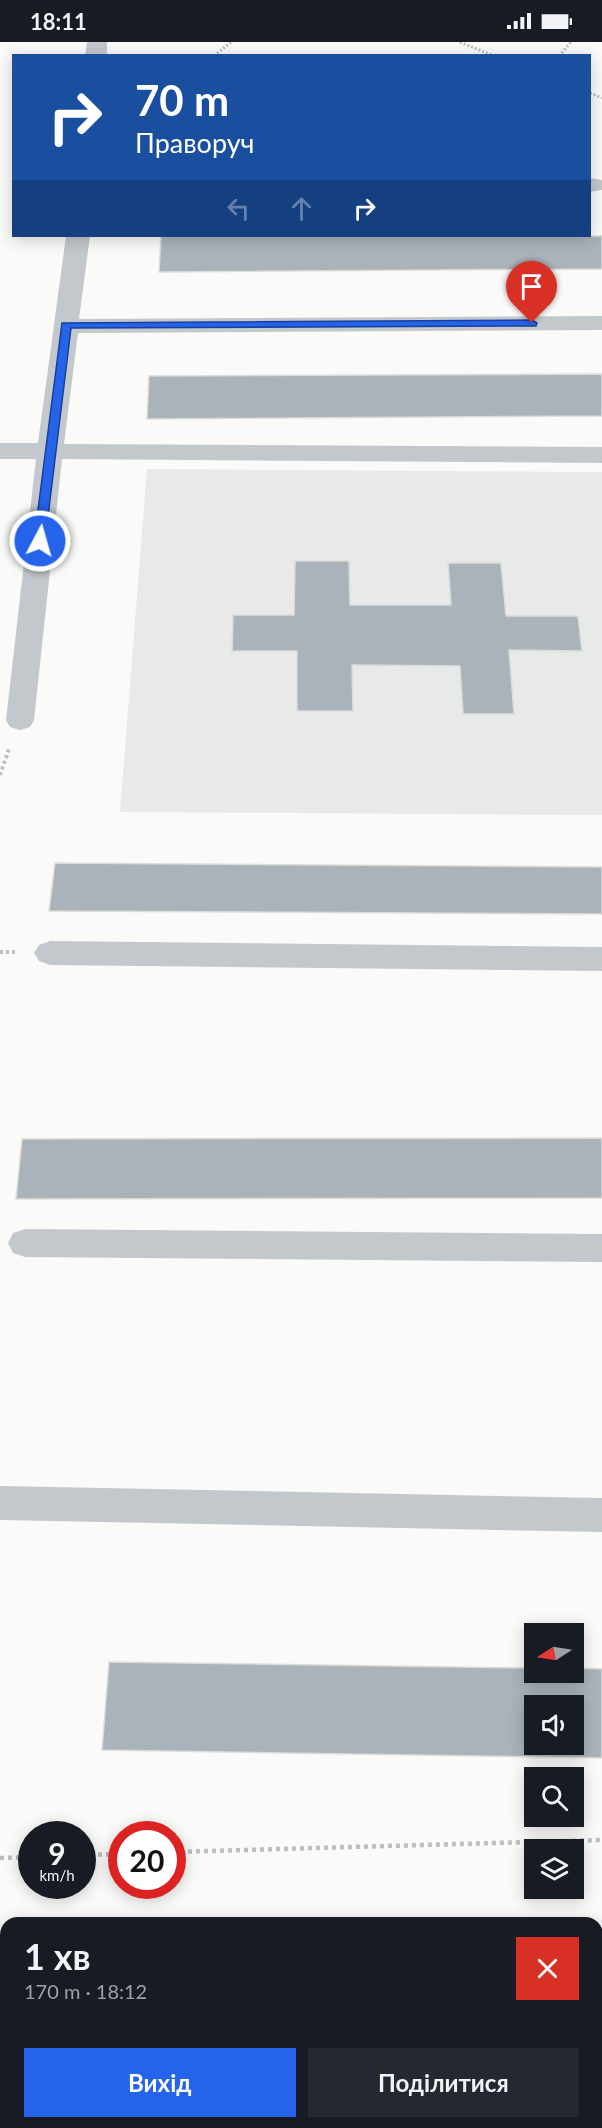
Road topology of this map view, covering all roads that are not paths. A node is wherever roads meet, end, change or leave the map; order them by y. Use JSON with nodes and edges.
{"nodes":[{"id":1,"x":78,"y":237,"type":"edge"},
{"id":2,"x":602,"y":323,"type":"edge"},
{"id":3,"x":66,"y":326,"type":"junction"},
{"id":4,"x":0,"y":451,"type":"edge"},
{"id":5,"x":50,"y":451,"type":"junction"},
{"id":6,"x":602,"y":455,"type":"edge"},
{"id":7,"x":20,"y":720,"type":"dead end"},
{"id":8,"x":50,"y":953,"type":"dead end"},
{"id":9,"x":602,"y":959,"type":"edge"},
{"id":10,"x":25,"y":1243,"type":"dead end"},
{"id":11,"x":602,"y":1248,"type":"edge"},
{"id":12,"x":0,"y":1503,"type":"edge"},
{"id":13,"x":602,"y":1515,"type":"edge"}],
"edges":[{"from":1,"to":3,"type":"street"},
{"from":2,"to":3,"type":"street"},
{"from":3,"to":5,"type":"street"},
{"from":4,"to":5,"type":"street"},
{"from":5,"to":6,"type":"street"},
{"from":5,"to":7,"type":"street"},
{"from":8,"to":9,"type":"street"},
{"from":10,"to":11,"type":"street"},
{"from":12,"to":13,"type":"street"}]}
